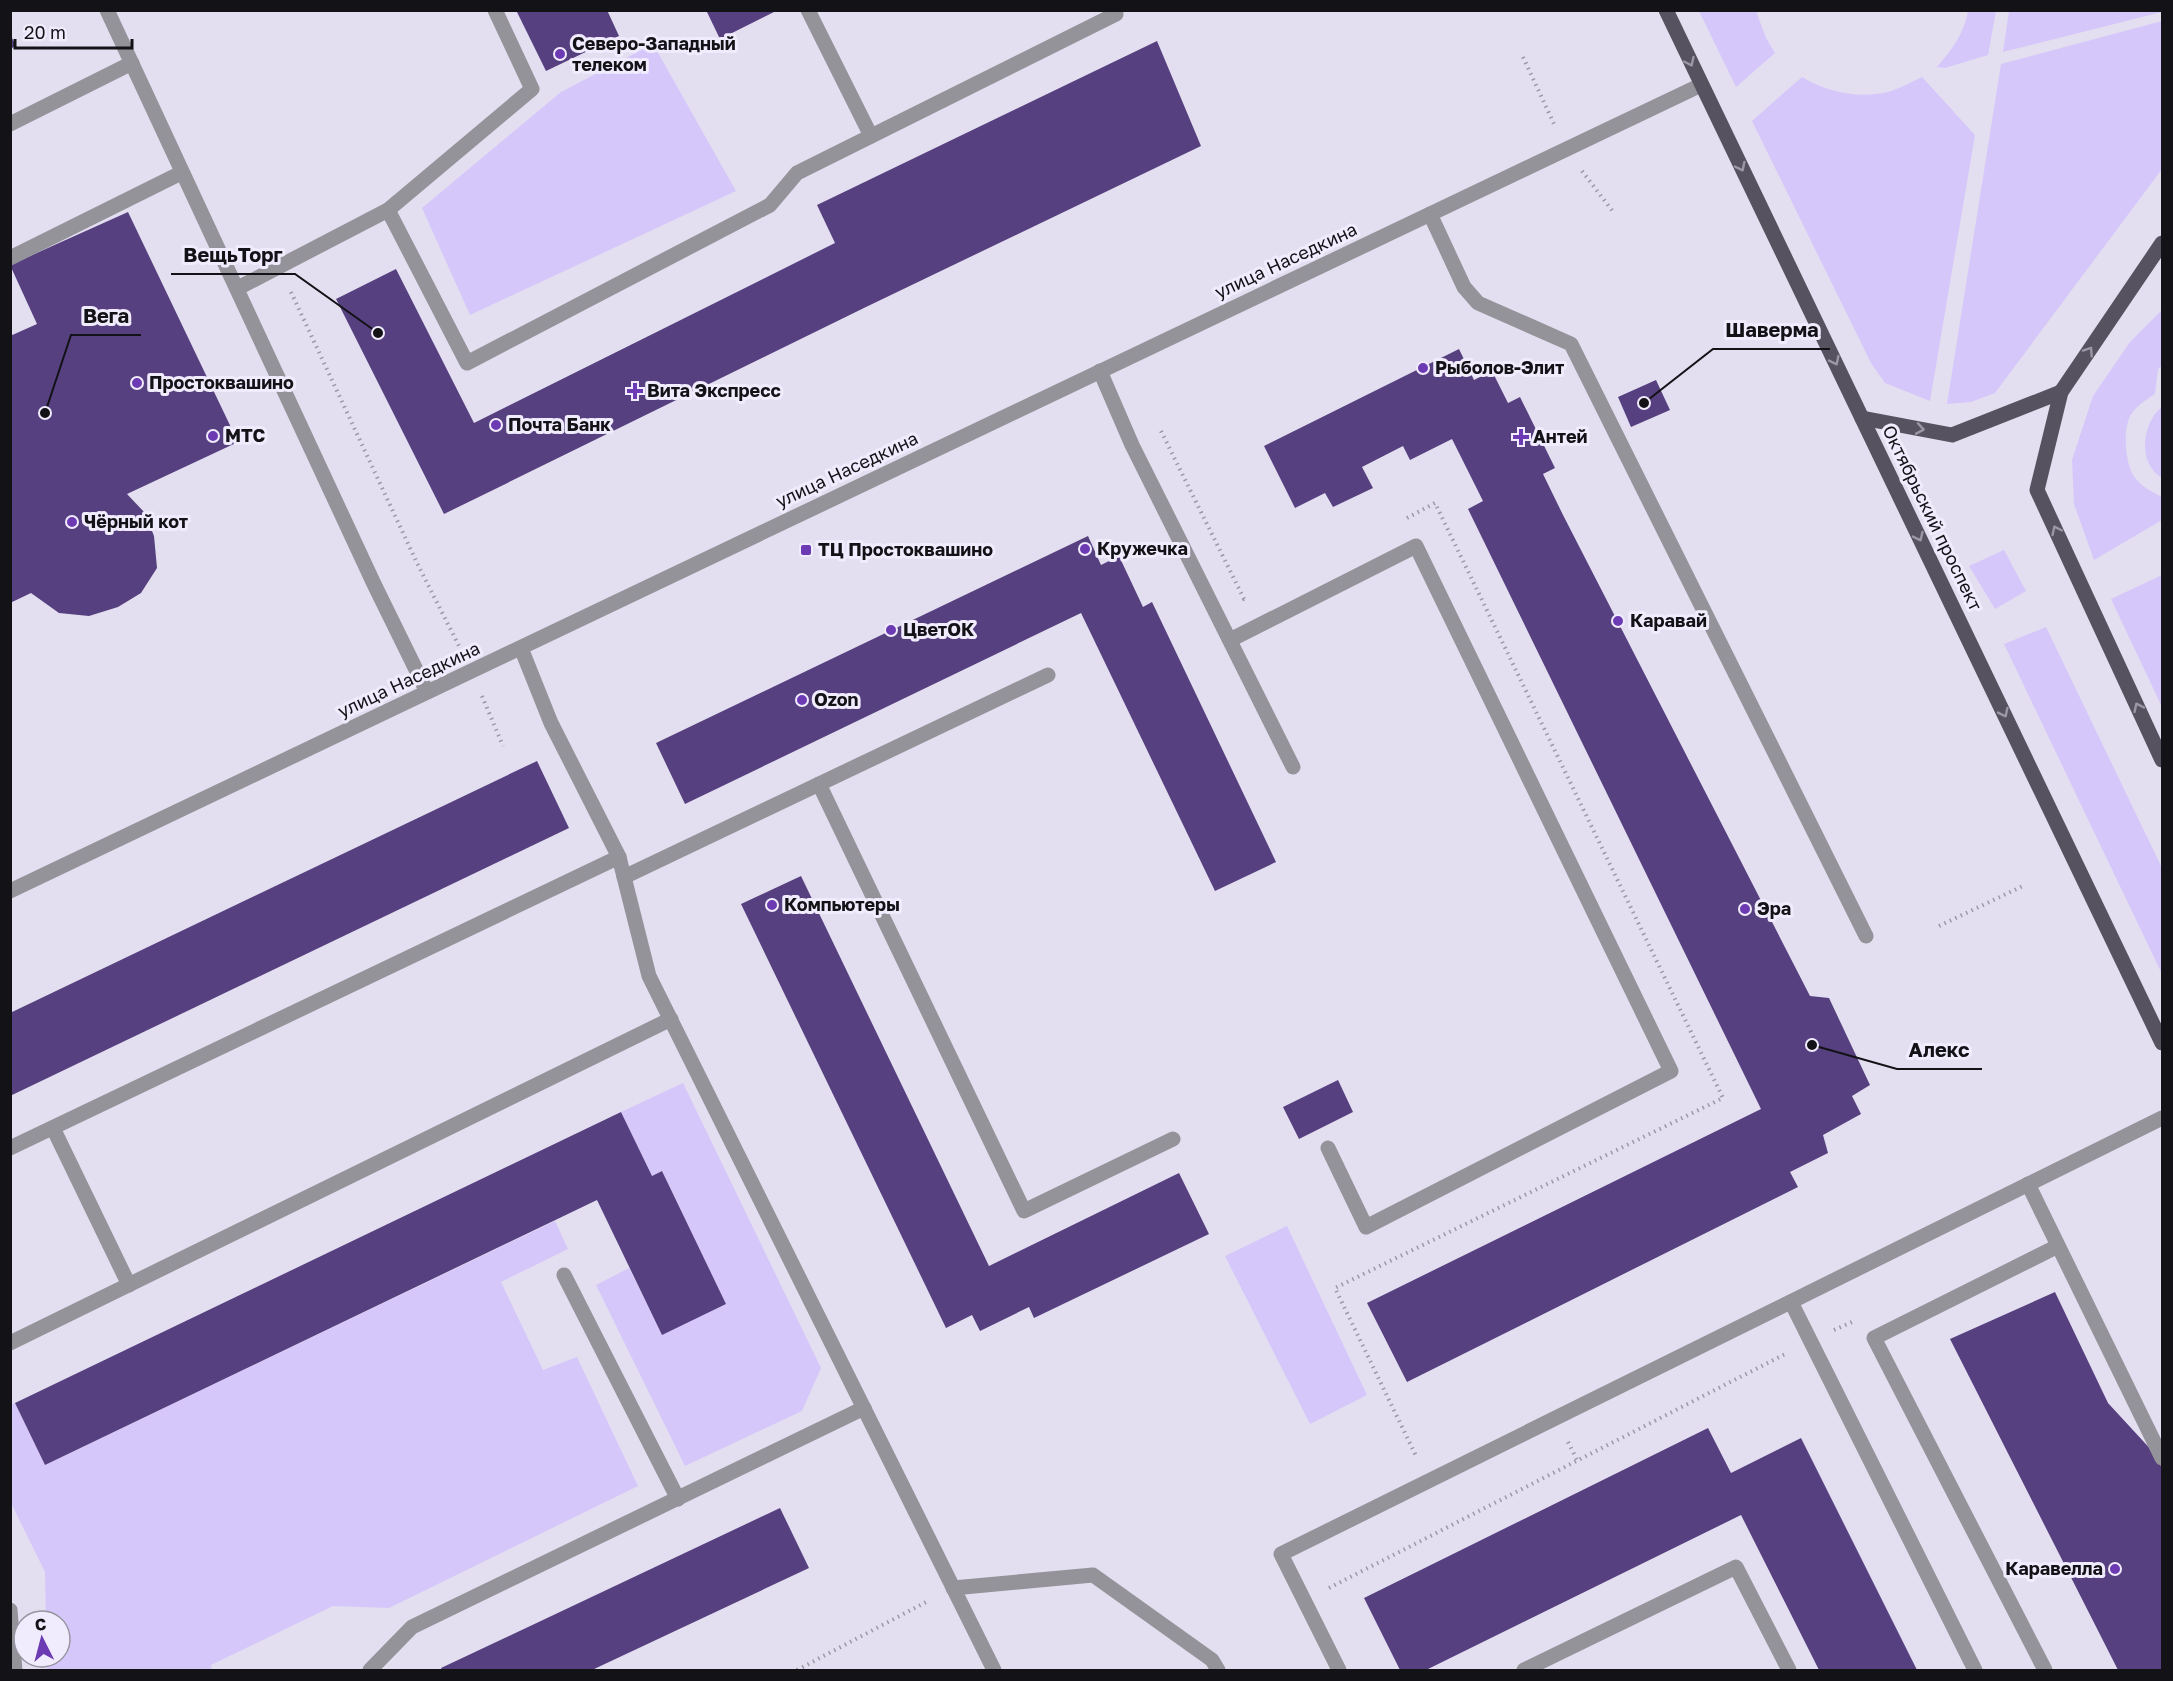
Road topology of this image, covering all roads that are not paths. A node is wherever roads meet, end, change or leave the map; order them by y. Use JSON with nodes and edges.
{"nodes":[{"id":1,"x":107,"y":10,"type":"edge"},
{"id":2,"x":495,"y":10,"type":"edge"},
{"id":3,"x":808,"y":10,"type":"edge"},
{"id":4,"x":1666,"y":10,"type":"edge"},
{"id":5,"x":1116,"y":14,"type":"dead end"},
{"id":6,"x":132,"y":63,"type":"junction"},
{"id":7,"x":1701,"y":85,"type":"junction"},
{"id":8,"x":10,"y":124,"type":"edge"},
{"id":9,"x":871,"y":136,"type":"junction"},
{"id":10,"x":181,"y":173,"type":"junction"},
{"id":11,"x":387,"y":210,"type":"junction"},
{"id":12,"x":1430,"y":214,"type":"junction"},
{"id":13,"x":2163,"y":243,"type":"edge"},
{"id":14,"x":10,"y":258,"type":"edge"},
{"id":15,"x":238,"y":288,"type":"junction"},
{"id":16,"x":1100,"y":371,"type":"junction"},
{"id":17,"x":2061,"y":392,"type":"junction"},
{"id":18,"x":1862,"y":418,"type":"junction"},
{"id":19,"x":1230,"y":640,"type":"junction"},
{"id":20,"x":520,"y":648,"type":"junction"},
{"id":21,"x":1048,"y":675,"type":"dead end"},
{"id":22,"x":427,"y":692,"type":"junction"},
{"id":23,"x":2163,"y":760,"type":"edge"},
{"id":24,"x":1293,"y":767,"type":"dead end"},
{"id":25,"x":819,"y":784,"type":"junction"},
{"id":26,"x":619,"y":857,"type":"junction"},
{"id":27,"x":624,"y":877,"type":"junction"},
{"id":28,"x":10,"y":891,"type":"edge"},
{"id":29,"x":1866,"y":936,"type":"dead end"},
{"id":30,"x":671,"y":1018,"type":"junction"},
{"id":31,"x":2163,"y":1043,"type":"edge"},
{"id":32,"x":2163,"y":1118,"type":"edge"},
{"id":33,"x":52,"y":1128,"type":"junction"},
{"id":34,"x":1173,"y":1139,"type":"dead end"},
{"id":35,"x":10,"y":1148,"type":"edge"},
{"id":36,"x":1328,"y":1148,"type":"dead end"},
{"id":37,"x":2028,"y":1184,"type":"junction"},
{"id":38,"x":2058,"y":1246,"type":"junction"},
{"id":39,"x":564,"y":1275,"type":"dead end"},
{"id":40,"x":129,"y":1285,"type":"junction"},
{"id":41,"x":1791,"y":1302,"type":"junction"},
{"id":42,"x":10,"y":1343,"type":"edge"},
{"id":43,"x":864,"y":1408,"type":"junction"},
{"id":44,"x":2163,"y":1458,"type":"edge"},
{"id":45,"x":678,"y":1499,"type":"junction"},
{"id":46,"x":953,"y":1588,"type":"junction"},
{"id":47,"x":10,"y":1610,"type":"edge"},
{"id":48,"x":15,"y":1671,"type":"edge"},
{"id":49,"x":370,"y":1671,"type":"edge"},
{"id":50,"x":994,"y":1671,"type":"edge"},
{"id":51,"x":1218,"y":1671,"type":"edge"},
{"id":52,"x":1339,"y":1671,"type":"edge"},
{"id":53,"x":1524,"y":1671,"type":"edge"},
{"id":54,"x":1788,"y":1671,"type":"edge"},
{"id":55,"x":1975,"y":1671,"type":"edge"},
{"id":56,"x":2045,"y":1671,"type":"edge"}],
"edges":[{"from":1,"to":6,"type":"street"},
{"from":2,"to":11,"type":"street"},
{"from":3,"to":9,"type":"street"},
{"from":4,"to":7,"type":"main road","name":"Октябрьский проспект","one_way":true},
{"from":5,"to":9,"type":"street"},
{"from":6,"to":8,"type":"street"},
{"from":6,"to":10,"type":"street"},
{"from":7,"to":12,"type":"street","name":"улица Наседкина"},
{"from":7,"to":18,"type":"main road","name":"Октябрьский проспект","one_way":true},
{"from":9,"to":11,"type":"street"},
{"from":10,"to":14,"type":"street"},
{"from":10,"to":15,"type":"street"},
{"from":11,"to":15,"type":"street"},
{"from":12,"to":16,"type":"street","name":"улица Наседкина"},
{"from":12,"to":29,"type":"street"},
{"from":17,"to":13,"type":"main road","one_way":true},
{"from":15,"to":22,"type":"street"},
{"from":16,"to":19,"type":"street"},
{"from":16,"to":20,"type":"street","name":"улица Наседкина"},
{"from":18,"to":17,"type":"main road","one_way":true},
{"from":23,"to":17,"type":"main road","one_way":true},
{"from":18,"to":31,"type":"main road","name":"Октябрьский проспект","one_way":true},
{"from":19,"to":24,"type":"street"},
{"from":19,"to":36,"type":"street"},
{"from":20,"to":22,"type":"street","name":"улица Наседкина"},
{"from":20,"to":26,"type":"street"},
{"from":21,"to":25,"type":"street"},
{"from":22,"to":28,"type":"street","name":"улица Наседкина"},
{"from":25,"to":27,"type":"street"},
{"from":25,"to":34,"type":"street"},
{"from":26,"to":27,"type":"street"},
{"from":26,"to":33,"type":"street"},
{"from":27,"to":30,"type":"street"},
{"from":30,"to":40,"type":"street"},
{"from":30,"to":43,"type":"street"},
{"from":32,"to":37,"type":"street"},
{"from":33,"to":35,"type":"street"},
{"from":33,"to":40,"type":"street"},
{"from":37,"to":38,"type":"street"},
{"from":37,"to":41,"type":"street"},
{"from":38,"to":44,"type":"street"},
{"from":38,"to":56,"type":"street"},
{"from":39,"to":45,"type":"street"},
{"from":40,"to":42,"type":"street"},
{"from":41,"to":52,"type":"street"},
{"from":41,"to":55,"type":"street"},
{"from":43,"to":45,"type":"street"},
{"from":43,"to":46,"type":"street"},
{"from":45,"to":49,"type":"street"},
{"from":46,"to":50,"type":"street"},
{"from":46,"to":51,"type":"street"},
{"from":47,"to":48,"type":"street"},
{"from":53,"to":54,"type":"street"}]}
